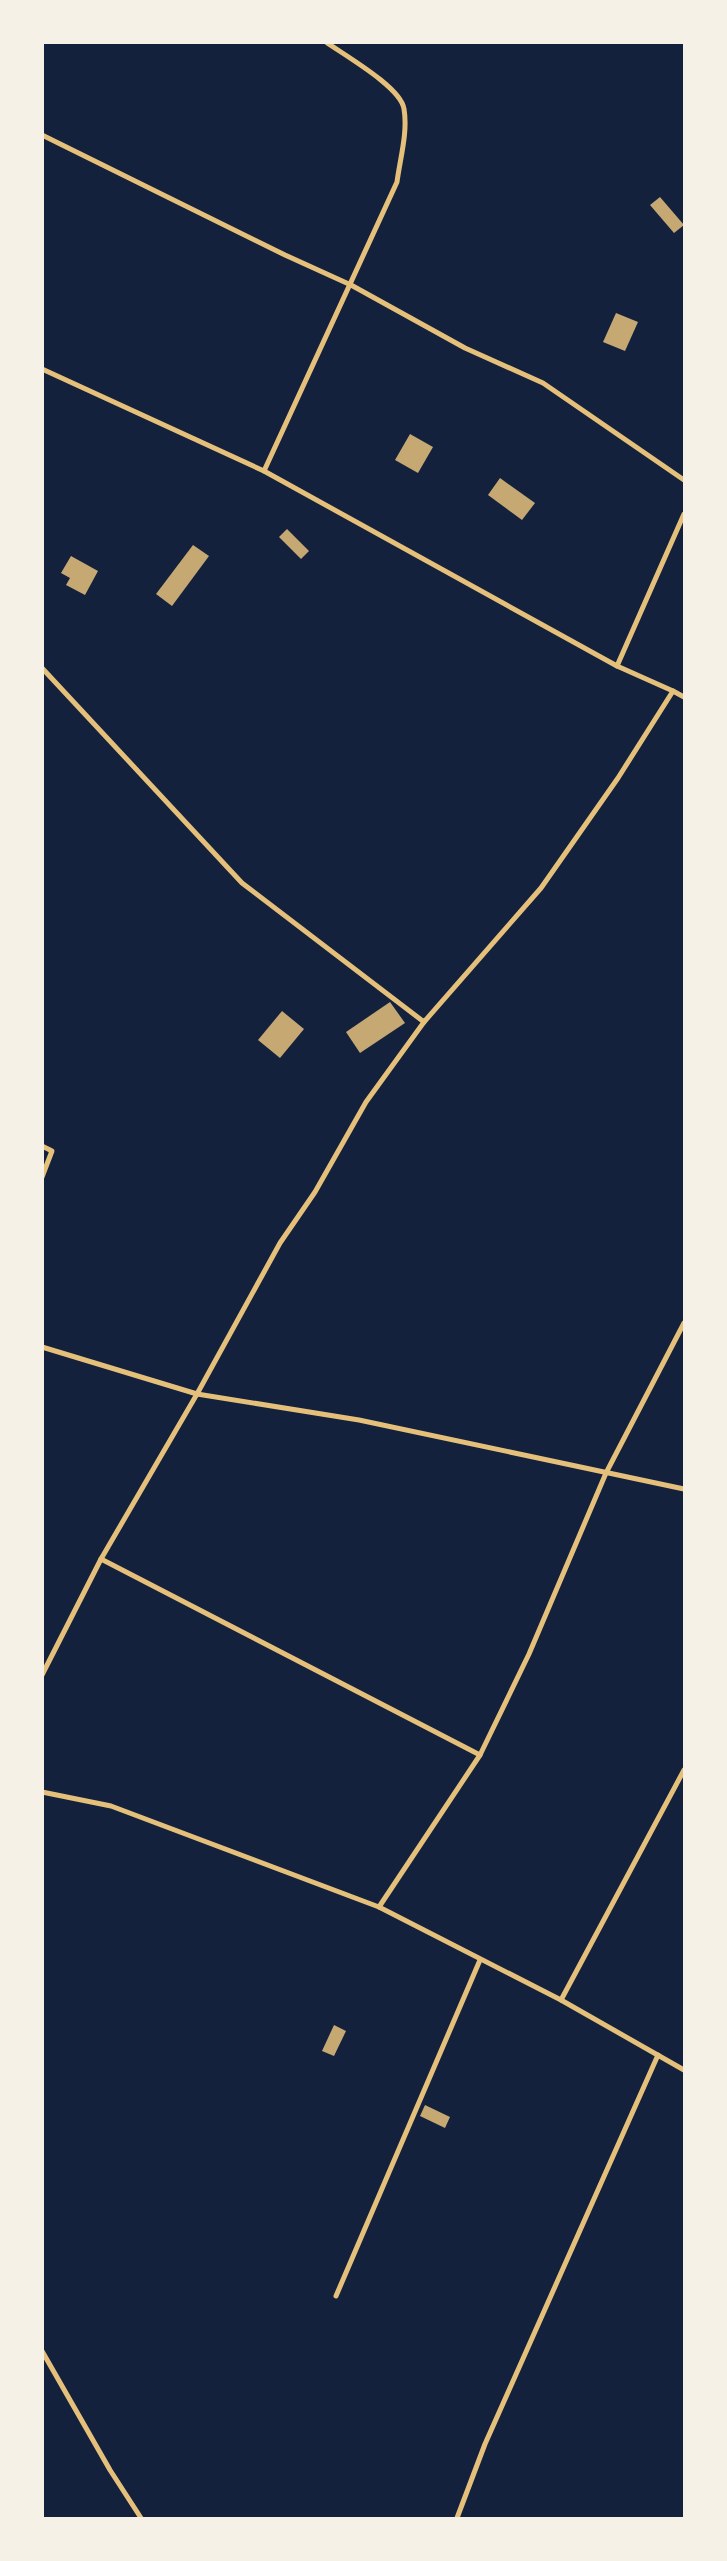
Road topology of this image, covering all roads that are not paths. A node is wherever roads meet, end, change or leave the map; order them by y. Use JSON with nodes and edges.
{"nodes":[{"id":1,"x":326,"y":42,"type":"edge"},
{"id":2,"x":42,"y":135,"type":"edge"},
{"id":3,"x":351,"y":285,"type":"junction"},
{"id":4,"x":42,"y":370,"type":"edge"},
{"id":5,"x":264,"y":471,"type":"junction"},
{"id":6,"x":684,"y":480,"type":"edge"},
{"id":7,"x":684,"y":514,"type":"edge"},
{"id":8,"x":616,"y":666,"type":"junction"},
{"id":9,"x":42,"y":668,"type":"edge"},
{"id":10,"x":673,"y":691,"type":"junction"},
{"id":11,"x":684,"y":697,"type":"edge"},
{"id":12,"x":424,"y":1022,"type":"junction"},
{"id":13,"x":42,"y":1146,"type":"edge"},
{"id":14,"x":42,"y":1177,"type":"edge"},
{"id":15,"x":684,"y":1323,"type":"edge"},
{"id":16,"x":42,"y":1347,"type":"edge"},
{"id":17,"x":197,"y":1394,"type":"junction"},
{"id":18,"x":606,"y":1473,"type":"junction"},
{"id":19,"x":684,"y":1489,"type":"edge"},
{"id":20,"x":101,"y":1558,"type":"junction"},
{"id":21,"x":42,"y":1675,"type":"edge"},
{"id":22,"x":480,"y":1755,"type":"junction"},
{"id":23,"x":684,"y":1770,"type":"edge"},
{"id":24,"x":42,"y":1792,"type":"edge"},
{"id":25,"x":379,"y":1907,"type":"junction"},
{"id":26,"x":480,"y":1960,"type":"junction"},
{"id":27,"x":560,"y":2000,"type":"junction"},
{"id":28,"x":658,"y":2055,"type":"junction"},
{"id":29,"x":684,"y":2070,"type":"edge"},
{"id":30,"x":336,"y":2296,"type":"dead end"},
{"id":31,"x":42,"y":2351,"type":"edge"},
{"id":32,"x":141,"y":2518,"type":"edge"},
{"id":33,"x":457,"y":2518,"type":"edge"}],
"edges":[{"from":1,"to":3,"type":"street"},
{"from":2,"to":3,"type":"street"},
{"from":3,"to":5,"type":"street"},
{"from":3,"to":6,"type":"street"},
{"from":4,"to":5,"type":"street"},
{"from":5,"to":8,"type":"street"},
{"from":7,"to":8,"type":"street"},
{"from":8,"to":10,"type":"street"},
{"from":9,"to":12,"type":"street"},
{"from":10,"to":11,"type":"street"},
{"from":10,"to":12,"type":"street"},
{"from":12,"to":17,"type":"street"},
{"from":13,"to":14,"type":"street"},
{"from":15,"to":18,"type":"street"},
{"from":16,"to":17,"type":"street"},
{"from":17,"to":18,"type":"street"},
{"from":17,"to":20,"type":"street"},
{"from":18,"to":19,"type":"street"},
{"from":18,"to":22,"type":"street"},
{"from":20,"to":21,"type":"street"},
{"from":20,"to":22,"type":"street"},
{"from":22,"to":25,"type":"street"},
{"from":23,"to":27,"type":"street"},
{"from":24,"to":25,"type":"street"},
{"from":25,"to":26,"type":"street"},
{"from":26,"to":27,"type":"street"},
{"from":26,"to":30,"type":"street"},
{"from":27,"to":28,"type":"street"},
{"from":28,"to":29,"type":"street"},
{"from":28,"to":33,"type":"street"},
{"from":31,"to":32,"type":"street"}]}
